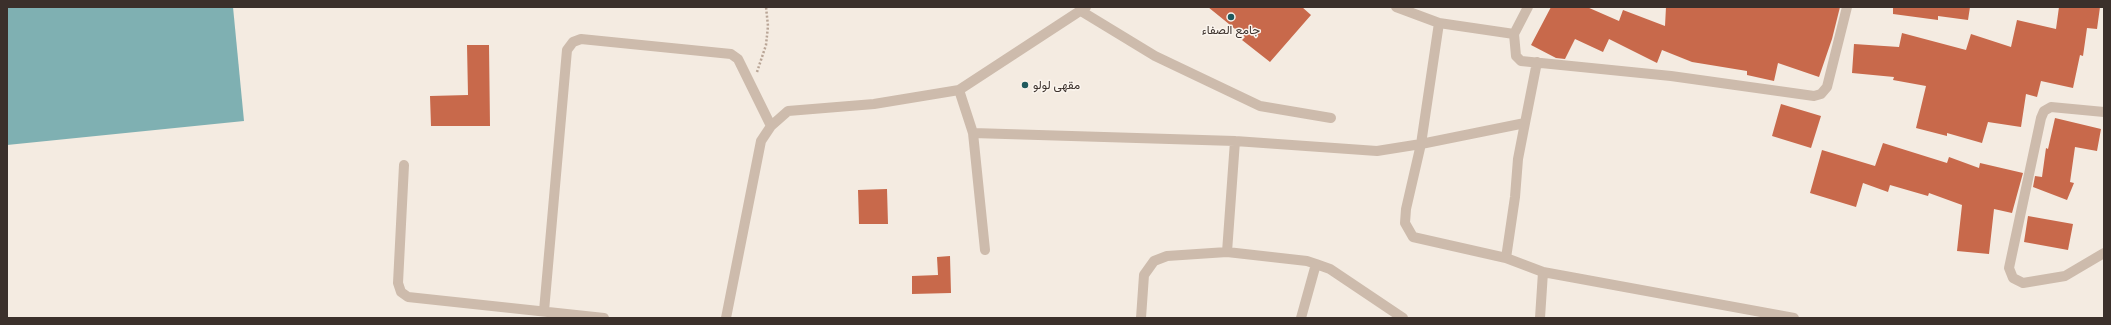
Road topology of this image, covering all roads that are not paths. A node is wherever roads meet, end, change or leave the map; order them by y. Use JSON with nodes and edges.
{"nodes":[{"id":1,"x":1396,"y":7,"type":"edge"},
{"id":2,"x":1528,"y":7,"type":"edge"},
{"id":3,"x":1847,"y":7,"type":"edge"},
{"id":4,"x":1084,"y":9,"type":"edge"},
{"id":5,"x":1439,"y":23,"type":"junction"},
{"id":6,"x":1514,"y":34,"type":"junction"},
{"id":7,"x":1537,"y":62,"type":"junction"},
{"id":8,"x":959,"y":90,"type":"junction"},
{"id":9,"x":2104,"y":112,"type":"edge"},
{"id":10,"x":1331,"y":118,"type":"dead end"},
{"id":11,"x":1524,"y":123,"type":"junction"},
{"id":12,"x":771,"y":126,"type":"junction"},
{"id":13,"x":973,"y":133,"type":"junction"},
{"id":14,"x":1235,"y":141,"type":"junction"},
{"id":15,"x":1421,"y":144,"type":"junction"},
{"id":16,"x":404,"y":165,"type":"dead end"},
{"id":17,"x":985,"y":250,"type":"dead end"},
{"id":18,"x":1227,"y":252,"type":"junction"},
{"id":19,"x":2104,"y":253,"type":"edge"},
{"id":20,"x":1506,"y":258,"type":"junction"},
{"id":21,"x":1316,"y":264,"type":"junction"},
{"id":22,"x":1544,"y":272,"type":"junction"},
{"id":23,"x":544,"y":311,"type":"junction"},
{"id":24,"x":604,"y":318,"type":"edge"},
{"id":25,"x":726,"y":318,"type":"edge"},
{"id":26,"x":1141,"y":318,"type":"edge"},
{"id":27,"x":1301,"y":318,"type":"edge"},
{"id":28,"x":1403,"y":318,"type":"edge"},
{"id":29,"x":1540,"y":318,"type":"edge"},
{"id":30,"x":1794,"y":318,"type":"edge"}],
"edges":[{"from":1,"to":5,"type":"street"},
{"from":2,"to":6,"type":"street"},
{"from":3,"to":7,"type":"street"},
{"from":4,"to":8,"type":"street"},
{"from":4,"to":10,"type":"street"},
{"from":5,"to":6,"type":"street"},
{"from":5,"to":15,"type":"street"},
{"from":6,"to":7,"type":"street"},
{"from":7,"to":11,"type":"street"},
{"from":8,"to":12,"type":"street"},
{"from":8,"to":13,"type":"street"},
{"from":9,"to":19,"type":"street"},
{"from":11,"to":15,"type":"street"},
{"from":11,"to":20,"type":"street"},
{"from":12,"to":23,"type":"street"},
{"from":12,"to":25,"type":"street"},
{"from":13,"to":14,"type":"street"},
{"from":13,"to":17,"type":"street"},
{"from":14,"to":15,"type":"street"},
{"from":14,"to":18,"type":"street"},
{"from":15,"to":20,"type":"street"},
{"from":16,"to":23,"type":"street"},
{"from":18,"to":21,"type":"street"},
{"from":18,"to":26,"type":"street"},
{"from":20,"to":22,"type":"street"},
{"from":21,"to":27,"type":"street"},
{"from":21,"to":28,"type":"street"},
{"from":22,"to":29,"type":"street"},
{"from":22,"to":30,"type":"street"},
{"from":23,"to":24,"type":"street"}]}
